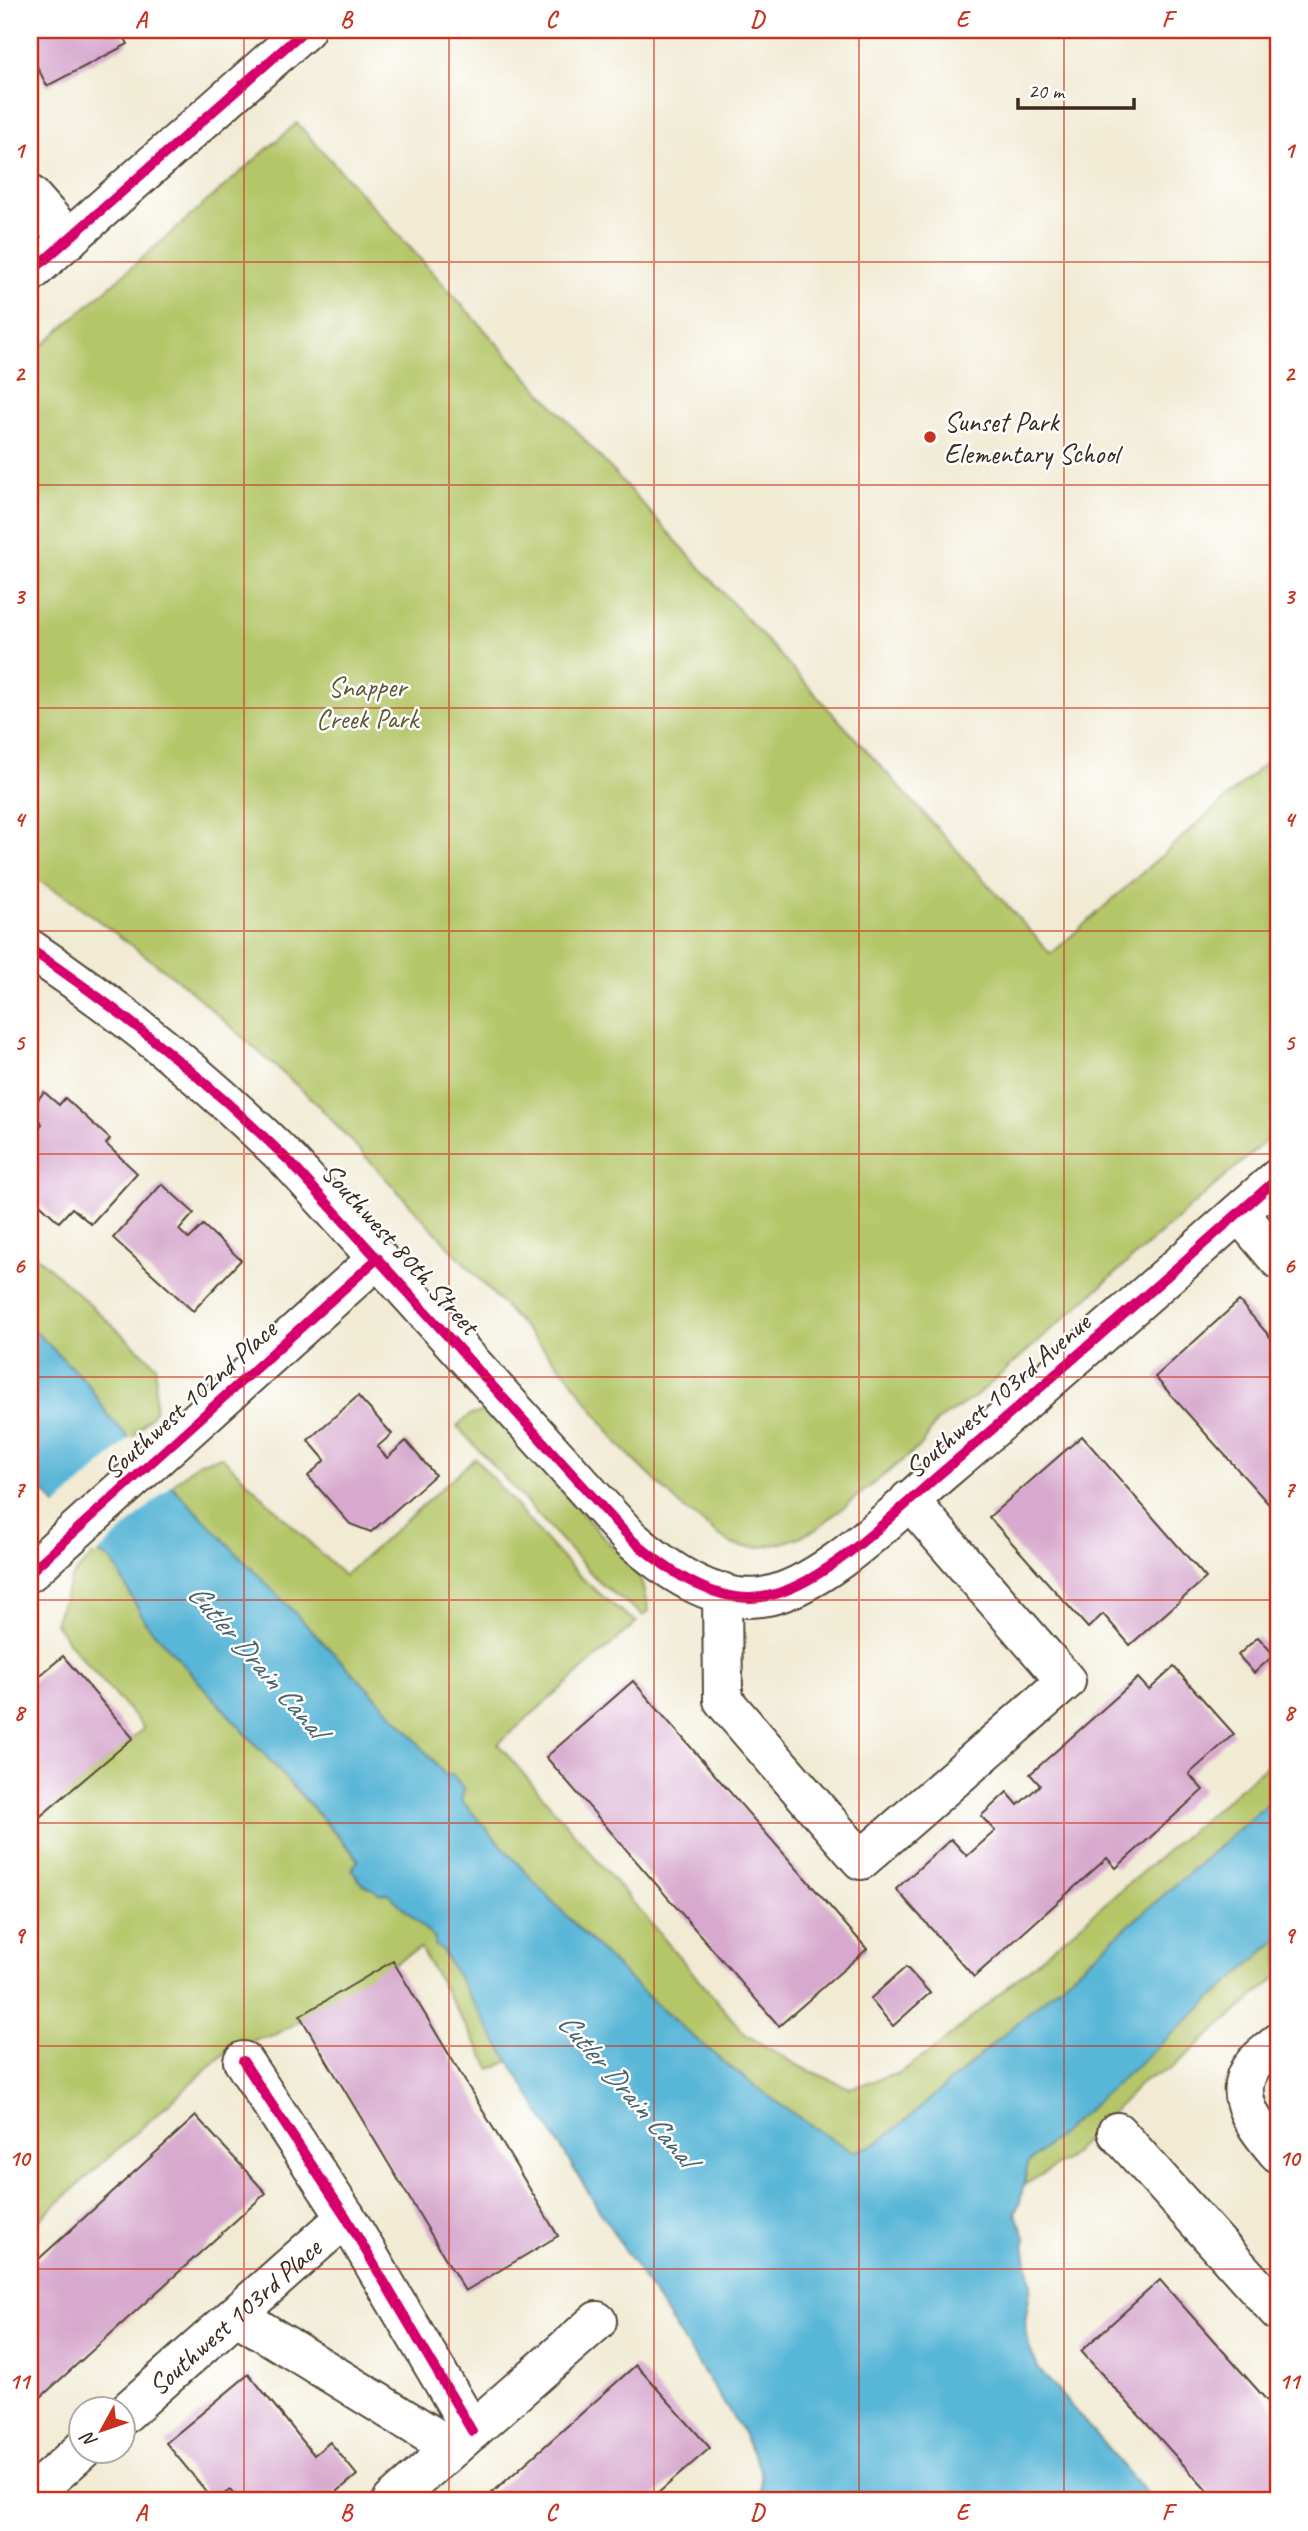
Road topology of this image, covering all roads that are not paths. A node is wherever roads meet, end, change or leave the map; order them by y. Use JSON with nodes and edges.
{"nodes":[{"id":1,"x":305,"y":30,"type":"edge"},
{"id":2,"x":30,"y":195,"type":"edge"},
{"id":3,"x":69,"y":239,"type":"junction"},
{"id":4,"x":30,"y":273,"type":"edge"},
{"id":5,"x":30,"y":949,"type":"edge"},
{"id":6,"x":1278,"y":1178,"type":"edge"},
{"id":7,"x":1238,"y":1213,"type":"junction"},
{"id":8,"x":378,"y":1258,"type":"junction"},
{"id":9,"x":1278,"y":1259,"type":"edge"},
{"id":10,"x":909,"y":1500,"type":"junction"},
{"id":11,"x":43,"y":1561,"type":"edge"},
{"id":12,"x":722,"y":1592,"type":"junction"},
{"id":13,"x":1278,"y":2043,"type":"edge"},
{"id":14,"x":243,"y":2061,"type":"dead end"},
{"id":15,"x":1117,"y":2132,"type":"dead end"},
{"id":16,"x":1278,"y":2153,"type":"edge"},
{"id":17,"x":346,"y":2217,"type":"junction"},
{"id":18,"x":1278,"y":2311,"type":"edge"},
{"id":19,"x":236,"y":2315,"type":"junction"},
{"id":20,"x":597,"y":2320,"type":"dead end"},
{"id":21,"x":136,"y":2404,"type":"edge"},
{"id":22,"x":462,"y":2439,"type":"junction"},
{"id":23,"x":67,"y":2464,"type":"edge"},
{"id":24,"x":30,"y":2496,"type":"edge"},
{"id":25,"x":392,"y":2501,"type":"edge"}],
"edges":[{"from":1,"to":3,"type":"street"},
{"from":2,"to":3,"type":"street"},
{"from":3,"to":4,"type":"street"},
{"from":5,"to":8,"type":"street","name":"Southwest 80th Street"},
{"from":6,"to":7,"type":"street","name":"Southwest 103rd Avenue"},
{"from":7,"to":9,"type":"street"},
{"from":7,"to":10,"type":"street","name":"Southwest 103rd Avenue"},
{"from":8,"to":11,"type":"street","name":"Southwest 102nd Place"},
{"from":8,"to":12,"type":"street","name":"Southwest 80th Street"},
{"from":10,"to":12,"type":"street","name":"Southwest 103rd Avenue"},
{"from":10,"to":12,"type":"street"},
{"from":13,"to":16,"type":"street"},
{"from":14,"to":17,"type":"street"},
{"from":15,"to":18,"type":"street"},
{"from":17,"to":19,"type":"street","name":"Southwest 103rd Place"},
{"from":17,"to":22,"type":"street"},
{"from":19,"to":21,"type":"street","name":"Southwest 103rd Place"},
{"from":19,"to":22,"type":"street"},
{"from":20,"to":22,"type":"street"},
{"from":22,"to":25,"type":"street"},
{"from":23,"to":24,"type":"street"}]}
